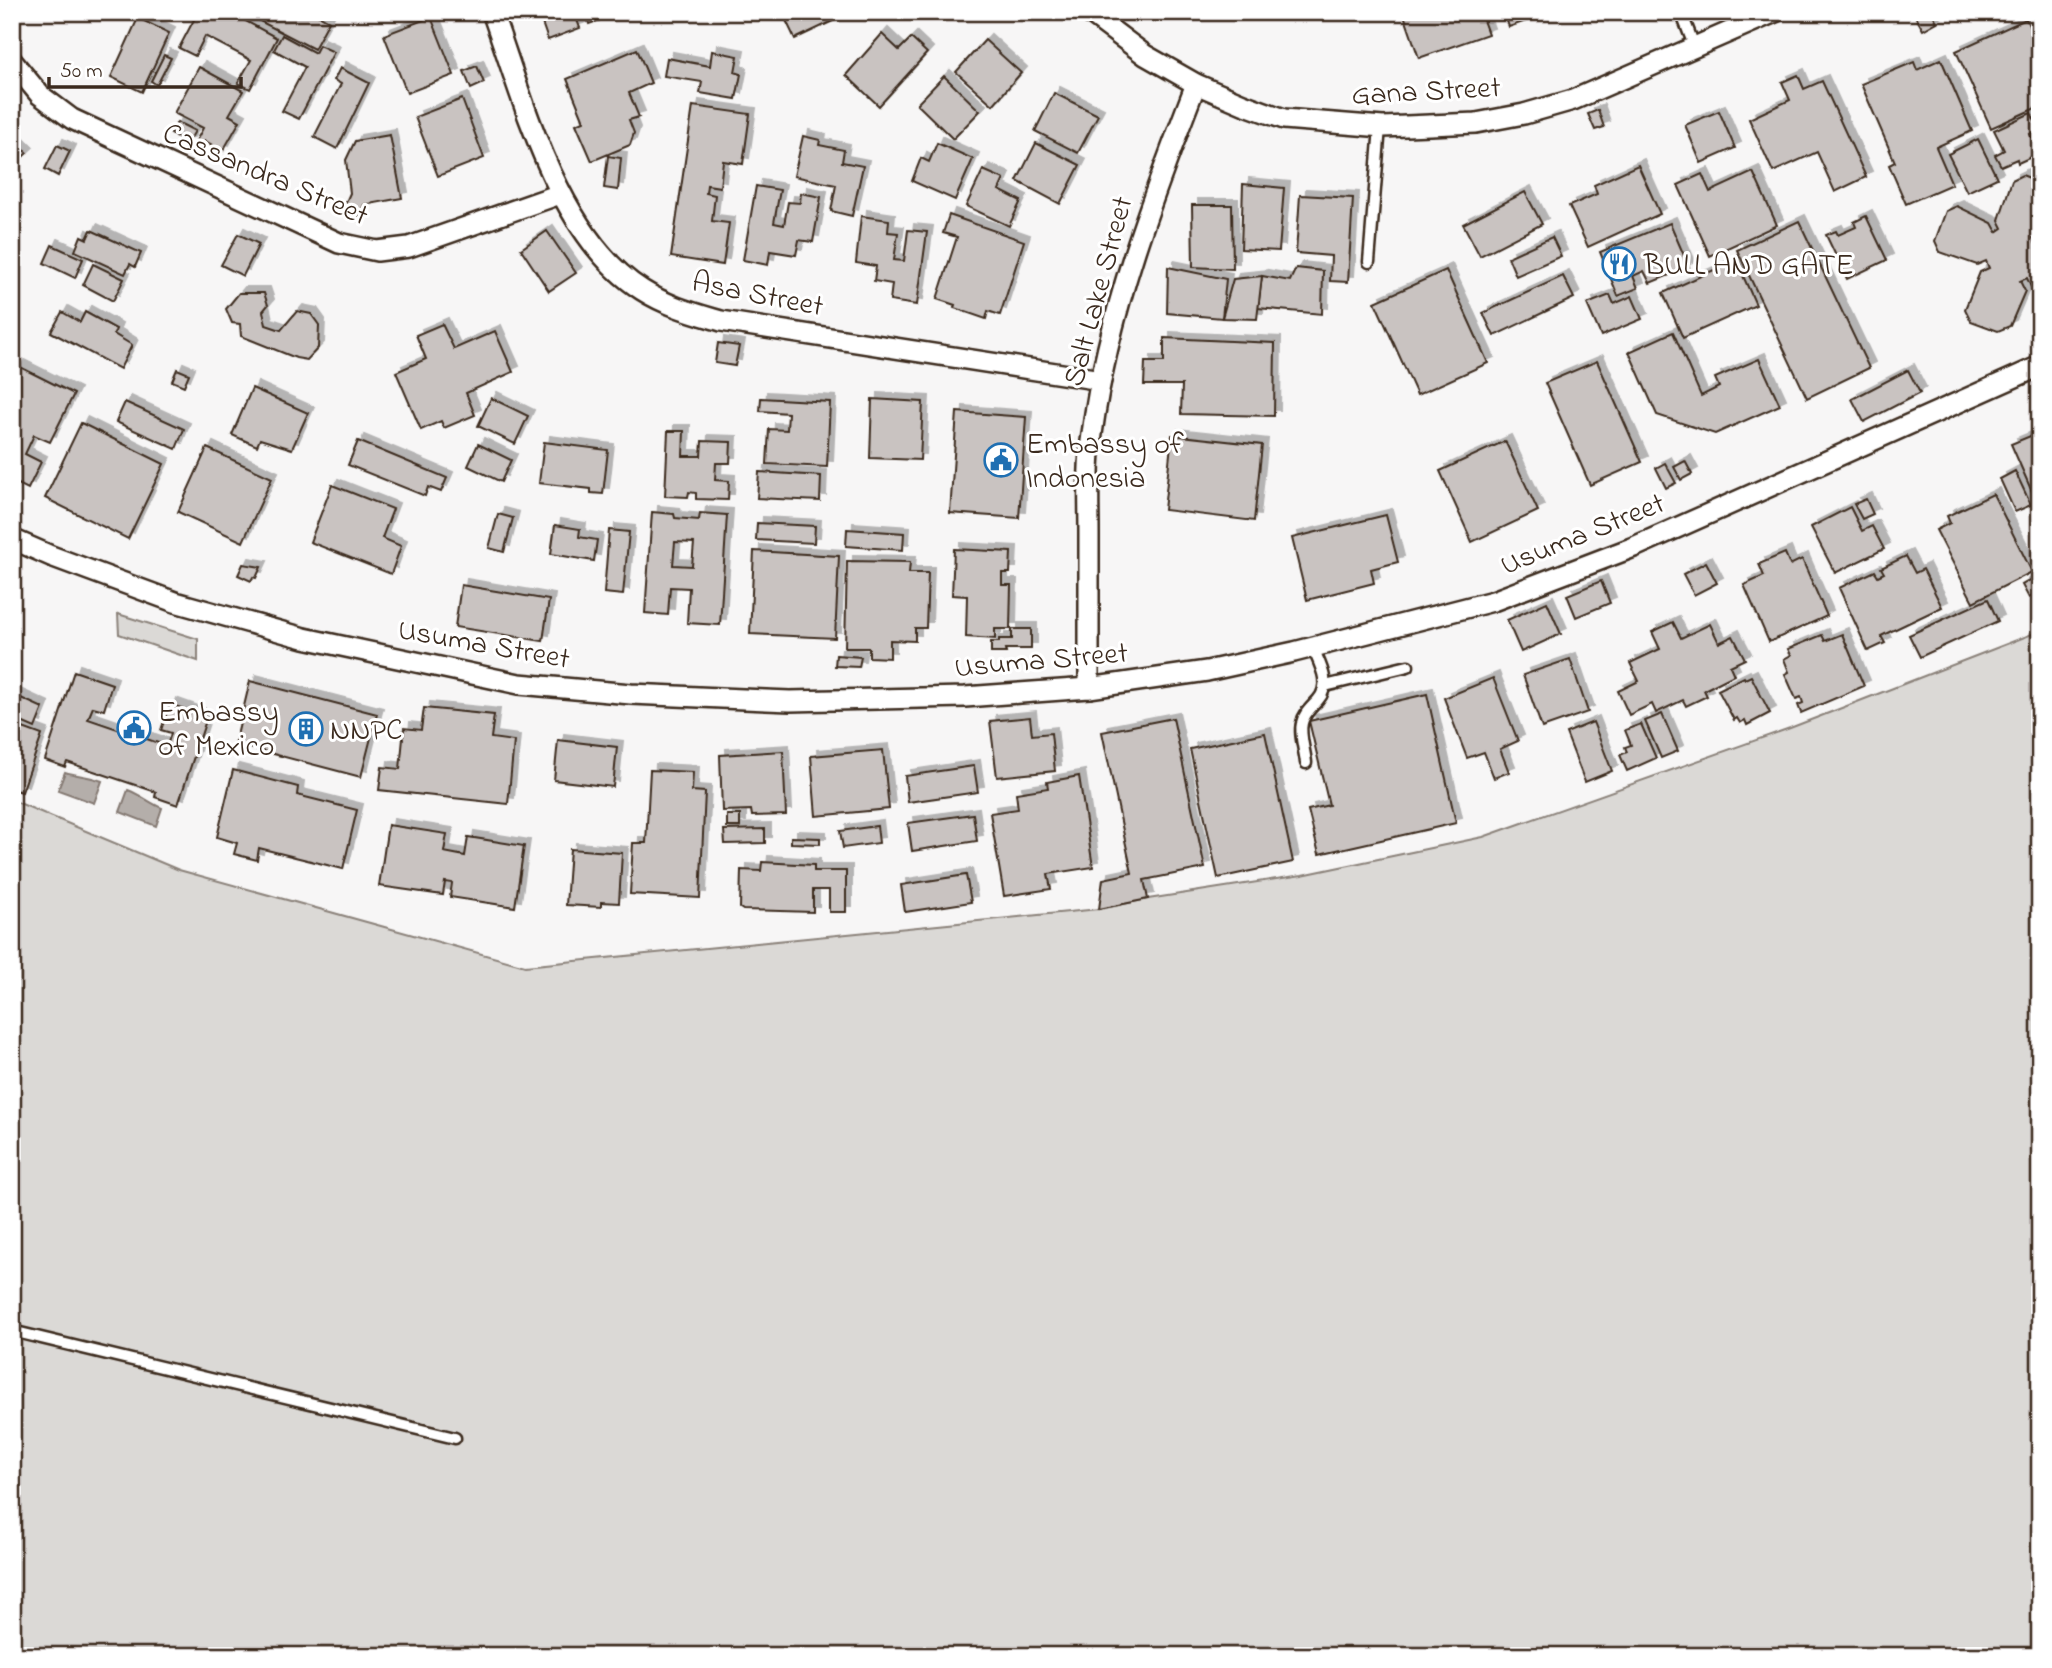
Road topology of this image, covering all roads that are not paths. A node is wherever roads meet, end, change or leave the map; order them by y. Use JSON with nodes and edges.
{"nodes":[{"id":1,"x":492,"y":12,"type":"edge"},
{"id":2,"x":1088,"y":12,"type":"edge"},
{"id":3,"x":1681,"y":12,"type":"edge"},
{"id":4,"x":1775,"y":12,"type":"edge"},
{"id":5,"x":1695,"y":48,"type":"junction"},
{"id":6,"x":12,"y":61,"type":"edge"},
{"id":7,"x":1196,"y":84,"type":"junction"},
{"id":8,"x":1380,"y":127,"type":"junction"},
{"id":9,"x":560,"y":194,"type":"junction"},
{"id":10,"x":1368,"y":262,"type":"dead end"},
{"id":11,"x":2040,"y":366,"type":"edge"},
{"id":12,"x":1101,"y":380,"type":"junction"},
{"id":13,"x":12,"y":539,"type":"edge"},
{"id":14,"x":1312,"y":648,"type":"junction"},
{"id":15,"x":1408,"y":666,"type":"dead end"},
{"id":16,"x":1325,"y":686,"type":"junction"},
{"id":17,"x":1089,"y":688,"type":"junction"},
{"id":18,"x":1306,"y":763,"type":"dead end"},
{"id":19,"x":12,"y":1331,"type":"edge"},
{"id":20,"x":454,"y":1438,"type":"dead end"}],
"edges":[{"from":1,"to":9,"type":"street","name":"Asa Street"},
{"from":2,"to":7,"type":"street","name":"Gana Street"},
{"from":3,"to":5,"type":"lane"},
{"from":4,"to":5,"type":"street","name":"Gana Street"},
{"from":5,"to":8,"type":"street","name":"Gana Street"},
{"from":6,"to":9,"type":"street","name":"Cassandra Street"},
{"from":7,"to":8,"type":"street","name":"Gana Street"},
{"from":7,"to":12,"type":"street","name":"Salt Lake Street"},
{"from":8,"to":10,"type":"lane"},
{"from":9,"to":12,"type":"street","name":"Asa Street"},
{"from":11,"to":14,"type":"street","name":"Usuma Street"},
{"from":12,"to":17,"type":"street","name":"Salt Lake Street"},
{"from":13,"to":17,"type":"street","name":"Usuma Street"},
{"from":14,"to":16,"type":"lane"},
{"from":14,"to":17,"type":"street","name":"Usuma Street"},
{"from":15,"to":16,"type":"lane"},
{"from":16,"to":18,"type":"lane"},
{"from":19,"to":20,"type":"lane"}]}
